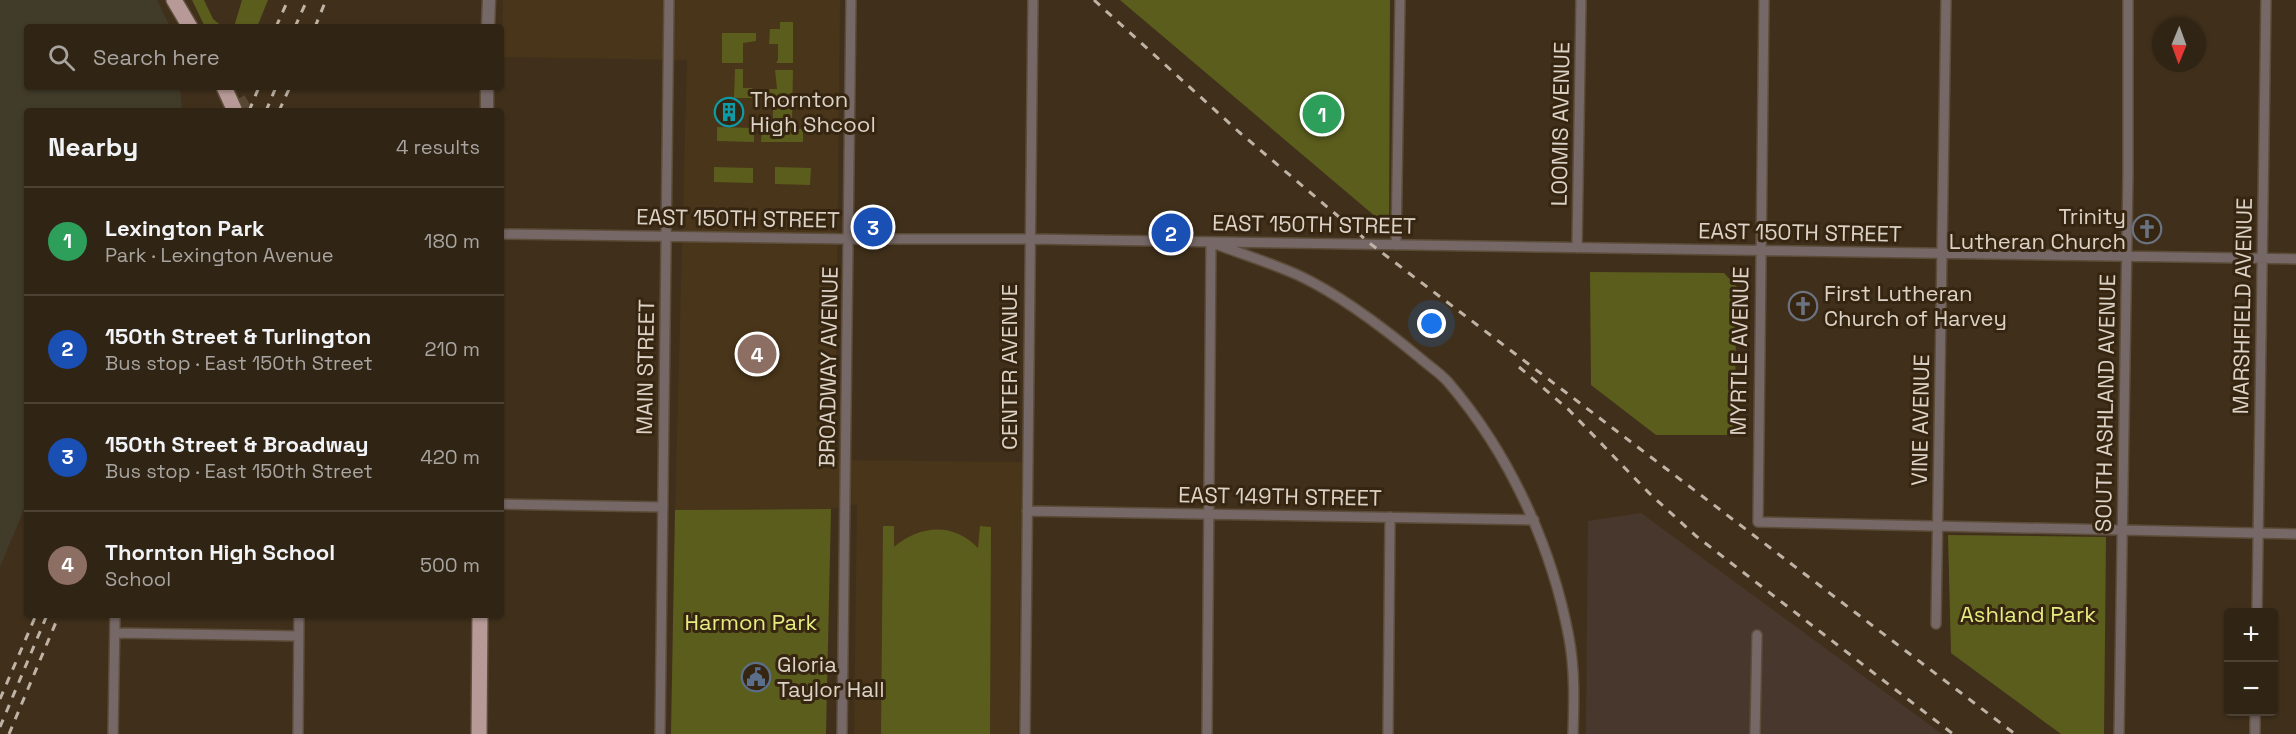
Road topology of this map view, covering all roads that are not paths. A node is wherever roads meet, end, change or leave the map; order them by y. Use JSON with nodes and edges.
{"nodes":[{"id":1,"x":174,"y":0,"type":"edge"},
{"id":2,"x":489,"y":0,"type":"edge"},
{"id":3,"x":669,"y":0,"type":"edge"},
{"id":4,"x":851,"y":0,"type":"edge"},
{"id":5,"x":1033,"y":0,"type":"edge"},
{"id":6,"x":1400,"y":0,"type":"edge"},
{"id":7,"x":1581,"y":0,"type":"edge"},
{"id":8,"x":1764,"y":0,"type":"edge"},
{"id":9,"x":1946,"y":0,"type":"edge"},
{"id":10,"x":2128,"y":0,"type":"edge"},
{"id":11,"x":2266,"y":0,"type":"edge"},
{"id":12,"x":188,"y":24,"type":"edge"},
{"id":13,"x":488,"y":24,"type":"edge"},
{"id":14,"x":228,"y":90,"type":"edge"},
{"id":15,"x":488,"y":90,"type":"edge"},
{"id":16,"x":236,"y":104,"type":"tunnel mouth"},
{"id":17,"x":487,"y":108,"type":"edge"},
{"id":18,"x":504,"y":234,"type":"edge"},
{"id":19,"x":666,"y":236,"type":"junction"},
{"id":20,"x":849,"y":239,"type":"junction"},
{"id":21,"x":1029,"y":239,"type":"junction"},
{"id":22,"x":1211,"y":243,"type":"junction"},
{"id":23,"x":1396,"y":245,"type":"junction"},
{"id":24,"x":1577,"y":248,"type":"junction"},
{"id":25,"x":1760,"y":250,"type":"junction"},
{"id":26,"x":1942,"y":253,"type":"junction"},
{"id":27,"x":2127,"y":256,"type":"junction"},
{"id":28,"x":2262,"y":259,"type":"junction"},
{"id":29,"x":2296,"y":259,"type":"edge"},
{"id":30,"x":504,"y":504,"type":"edge"},
{"id":31,"x":663,"y":507,"type":"junction"},
{"id":32,"x":1027,"y":511,"type":"junction"},
{"id":33,"x":1209,"y":515,"type":"junction"},
{"id":34,"x":1390,"y":516,"type":"junction"},
{"id":35,"x":1534,"y":520,"type":"junction"},
{"id":36,"x":1937,"y":527,"type":"junction"},
{"id":37,"x":2122,"y":532,"type":"junction"},
{"id":38,"x":2258,"y":534,"type":"junction"},
{"id":39,"x":2296,"y":534,"type":"edge"},
{"id":40,"x":2257,"y":608,"type":"edge"},
{"id":41,"x":115,"y":618,"type":"edge"},
{"id":42,"x":299,"y":618,"type":"edge"},
{"id":43,"x":480,"y":618,"type":"edge"},
{"id":44,"x":1936,"y":624,"type":"dead end"},
{"id":45,"x":115,"y":633,"type":"junction"},
{"id":46,"x":1757,"y":635,"type":"dead end"},
{"id":47,"x":299,"y":636,"type":"junction"},
{"id":48,"x":2255,"y":716,"type":"edge"},
{"id":49,"x":114,"y":734,"type":"edge"},
{"id":50,"x":298,"y":734,"type":"edge"},
{"id":51,"x":479,"y":734,"type":"edge"},
{"id":52,"x":660,"y":734,"type":"edge"},
{"id":53,"x":843,"y":734,"type":"edge"},
{"id":54,"x":1025,"y":734,"type":"edge"},
{"id":55,"x":1207,"y":734,"type":"edge"},
{"id":56,"x":1388,"y":734,"type":"edge"},
{"id":57,"x":1573,"y":734,"type":"edge"},
{"id":58,"x":1755,"y":734,"type":"edge"},
{"id":59,"x":2119,"y":734,"type":"edge"},
{"id":60,"x":2255,"y":734,"type":"edge"}],
"edges":[{"from":1,"to":12,"type":"main road"},
{"from":2,"to":13,"type":"street"},
{"from":3,"to":19,"type":"street","name":"MAIN STREET"},
{"from":4,"to":20,"type":"street","name":"BROADWAY AVENUE"},
{"from":5,"to":21,"type":"street","name":"CENTER AVENUE"},
{"from":6,"to":23,"type":"street"},
{"from":7,"to":24,"type":"street","name":"LOOMIS AVENUE"},
{"from":8,"to":25,"type":"street","name":"MYRTLE AVENUE"},
{"from":9,"to":26,"type":"street","name":"VINE AVENUE"},
{"from":10,"to":27,"type":"street","name":"SOUTH ASHLAND AVENUE"},
{"from":11,"to":28,"type":"street","name":"MARSHFIELD AVENUE"},
{"from":14,"to":16,"type":"main road"},
{"from":15,"to":17,"type":"street"},
{"from":18,"to":19,"type":"street","name":"EAST 150TH STREET"},
{"from":19,"to":20,"type":"street","name":"EAST 150TH STREET"},
{"from":19,"to":31,"type":"street","name":"MAIN STREET"},
{"from":20,"to":21,"type":"street","name":"EAST 150TH STREET"},
{"from":20,"to":53,"type":"street","name":"BROADWAY AVENUE"},
{"from":21,"to":22,"type":"street","name":"EAST 150TH STREET"},
{"from":21,"to":32,"type":"street","name":"CENTER AVENUE"},
{"from":22,"to":23,"type":"street","name":"EAST 150TH STREET"},
{"from":22,"to":33,"type":"street"},
{"from":22,"to":35,"type":"street"},
{"from":23,"to":24,"type":"street","name":"EAST 150TH STREET"},
{"from":24,"to":25,"type":"street","name":"EAST 150TH STREET"},
{"from":25,"to":26,"type":"street","name":"EAST 150TH STREET"},
{"from":25,"to":36,"type":"street","name":"MYRTLE AVENUE"},
{"from":26,"to":27,"type":"street","name":"EAST 150TH STREET"},
{"from":26,"to":36,"type":"street","name":"VINE AVENUE"},
{"from":27,"to":28,"type":"street","name":"EAST 150TH STREET"},
{"from":27,"to":37,"type":"street","name":"SOUTH ASHLAND AVENUE"},
{"from":28,"to":29,"type":"street","name":"EAST 150TH STREET"},
{"from":28,"to":38,"type":"street","name":"MARSHFIELD AVENUE"},
{"from":30,"to":31,"type":"street"},
{"from":31,"to":52,"type":"street","name":"MAIN STREET"},
{"from":32,"to":33,"type":"street","name":"EAST 149TH STREET"},
{"from":32,"to":54,"type":"street","name":"CENTER AVENUE"},
{"from":33,"to":34,"type":"street","name":"EAST 149TH STREET"},
{"from":33,"to":55,"type":"street"},
{"from":34,"to":35,"type":"street","name":"EAST 149TH STREET"},
{"from":34,"to":56,"type":"street"},
{"from":35,"to":57,"type":"street"},
{"from":36,"to":37,"type":"street"},
{"from":36,"to":44,"type":"street","name":"VINE AVENUE"},
{"from":37,"to":38,"type":"street"},
{"from":37,"to":59,"type":"street","name":"SOUTH ASHLAND AVENUE"},
{"from":38,"to":39,"type":"street"},
{"from":38,"to":40,"type":"street","name":"MARSHFIELD AVENUE"},
{"from":41,"to":45,"type":"street"},
{"from":42,"to":47,"type":"street"},
{"from":43,"to":51,"type":"main road"},
{"from":45,"to":47,"type":"street"},
{"from":45,"to":49,"type":"street"},
{"from":46,"to":58,"type":"street"},
{"from":47,"to":50,"type":"street"},
{"from":48,"to":60,"type":"street"}]}
